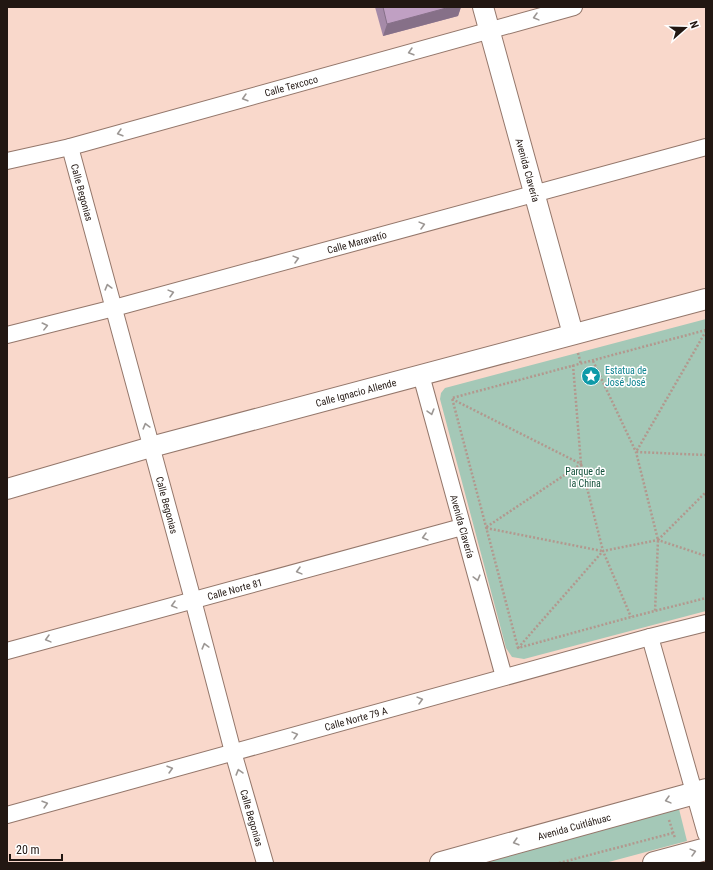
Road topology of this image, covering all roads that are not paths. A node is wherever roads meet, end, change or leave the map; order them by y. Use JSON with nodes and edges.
{"nodes":[{"id":1,"x":483,"y":7,"type":"edge"},
{"id":2,"x":574,"y":7,"type":"edge"},
{"id":3,"x":489,"y":30,"type":"junction"},
{"id":4,"x":70,"y":147,"type":"junction"},
{"id":5,"x":706,"y":147,"type":"edge"},
{"id":6,"x":7,"y":161,"type":"edge"},
{"id":7,"x":534,"y":194,"type":"junction"},
{"id":8,"x":706,"y":299,"type":"edge"},
{"id":9,"x":114,"y":308,"type":"junction"},
{"id":10,"x":573,"y":334,"type":"junction"},
{"id":11,"x":7,"y":335,"type":"edge"},
{"id":12,"x":421,"y":375,"type":"junction"},
{"id":13,"x":151,"y":447,"type":"junction"},
{"id":14,"x":7,"y":490,"type":"edge"},
{"id":15,"x":462,"y":527,"type":"junction"},
{"id":16,"x":193,"y":600,"type":"junction"},
{"id":17,"x":706,"y":623,"type":"edge"},
{"id":18,"x":650,"y":637,"type":"junction"},
{"id":19,"x":7,"y":650,"type":"edge"},
{"id":20,"x":504,"y":677,"type":"junction"},
{"id":21,"x":233,"y":752,"type":"junction"},
{"id":22,"x":700,"y":791,"type":"edge"},
{"id":23,"x":7,"y":815,"type":"edge"},
{"id":24,"x":706,"y":834,"type":"edge"},
{"id":25,"x":706,"y":849,"type":"edge"},
{"id":26,"x":265,"y":863,"type":"edge"},
{"id":27,"x":441,"y":863,"type":"edge"},
{"id":28,"x":654,"y":863,"type":"edge"}],
"edges":[{"from":1,"to":3,"type":"street","name":"Avenida Clavería"},
{"from":2,"to":3,"type":"street","name":"Calle Texcoco","one_way":true},
{"from":3,"to":4,"type":"street","name":"Calle Texcoco","one_way":true},
{"from":3,"to":7,"type":"street","name":"Avenida Clavería"},
{"from":4,"to":6,"type":"street","name":"Calle Texcoco"},
{"from":9,"to":4,"type":"street","name":"Calle Begonias","one_way":true},
{"from":5,"to":7,"type":"street","name":"Calle Maravatío"},
{"from":9,"to":7,"type":"street","name":"Calle Maravatío","one_way":true},
{"from":7,"to":10,"type":"street","name":"Avenida Clavería"},
{"from":8,"to":10,"type":"street","name":"Calle Ignacio Allende"},
{"from":11,"to":9,"type":"street","name":"Calle Maravatío","one_way":true},
{"from":13,"to":9,"type":"street","name":"Calle Begonias","one_way":true},
{"from":10,"to":12,"type":"street","name":"Calle Ignacio Allende"},
{"from":12,"to":13,"type":"street","name":"Calle Ignacio Allende"},
{"from":12,"to":15,"type":"street","name":"Avenida Clavería","one_way":true},
{"from":13,"to":14,"type":"street","name":"Calle Ignacio Allende"},
{"from":13,"to":16,"type":"street","name":"Calle Begonias"},
{"from":15,"to":16,"type":"street","name":"Calle Norte 81","one_way":true},
{"from":15,"to":20,"type":"street","name":"Avenida Clavería","one_way":true},
{"from":16,"to":19,"type":"street","name":"Calle Norte 81","one_way":true},
{"from":21,"to":16,"type":"street","name":"Calle Begonias","one_way":true},
{"from":17,"to":18,"type":"street","name":"Calle Norte 79 A"},
{"from":18,"to":20,"type":"street","name":"Calle Norte 79 A"},
{"from":18,"to":22,"type":"street"},
{"from":21,"to":20,"type":"street","name":"Calle Norte 79 A","one_way":true},
{"from":23,"to":21,"type":"street","name":"Calle Norte 79 A","one_way":true},
{"from":26,"to":21,"type":"street","name":"Calle Begonias","one_way":true},
{"from":22,"to":24,"type":"street"},
{"from":22,"to":27,"type":"main road","name":"Avenida Cuitláhuac","one_way":true},
{"from":28,"to":25,"type":"main road","one_way":true}]}
